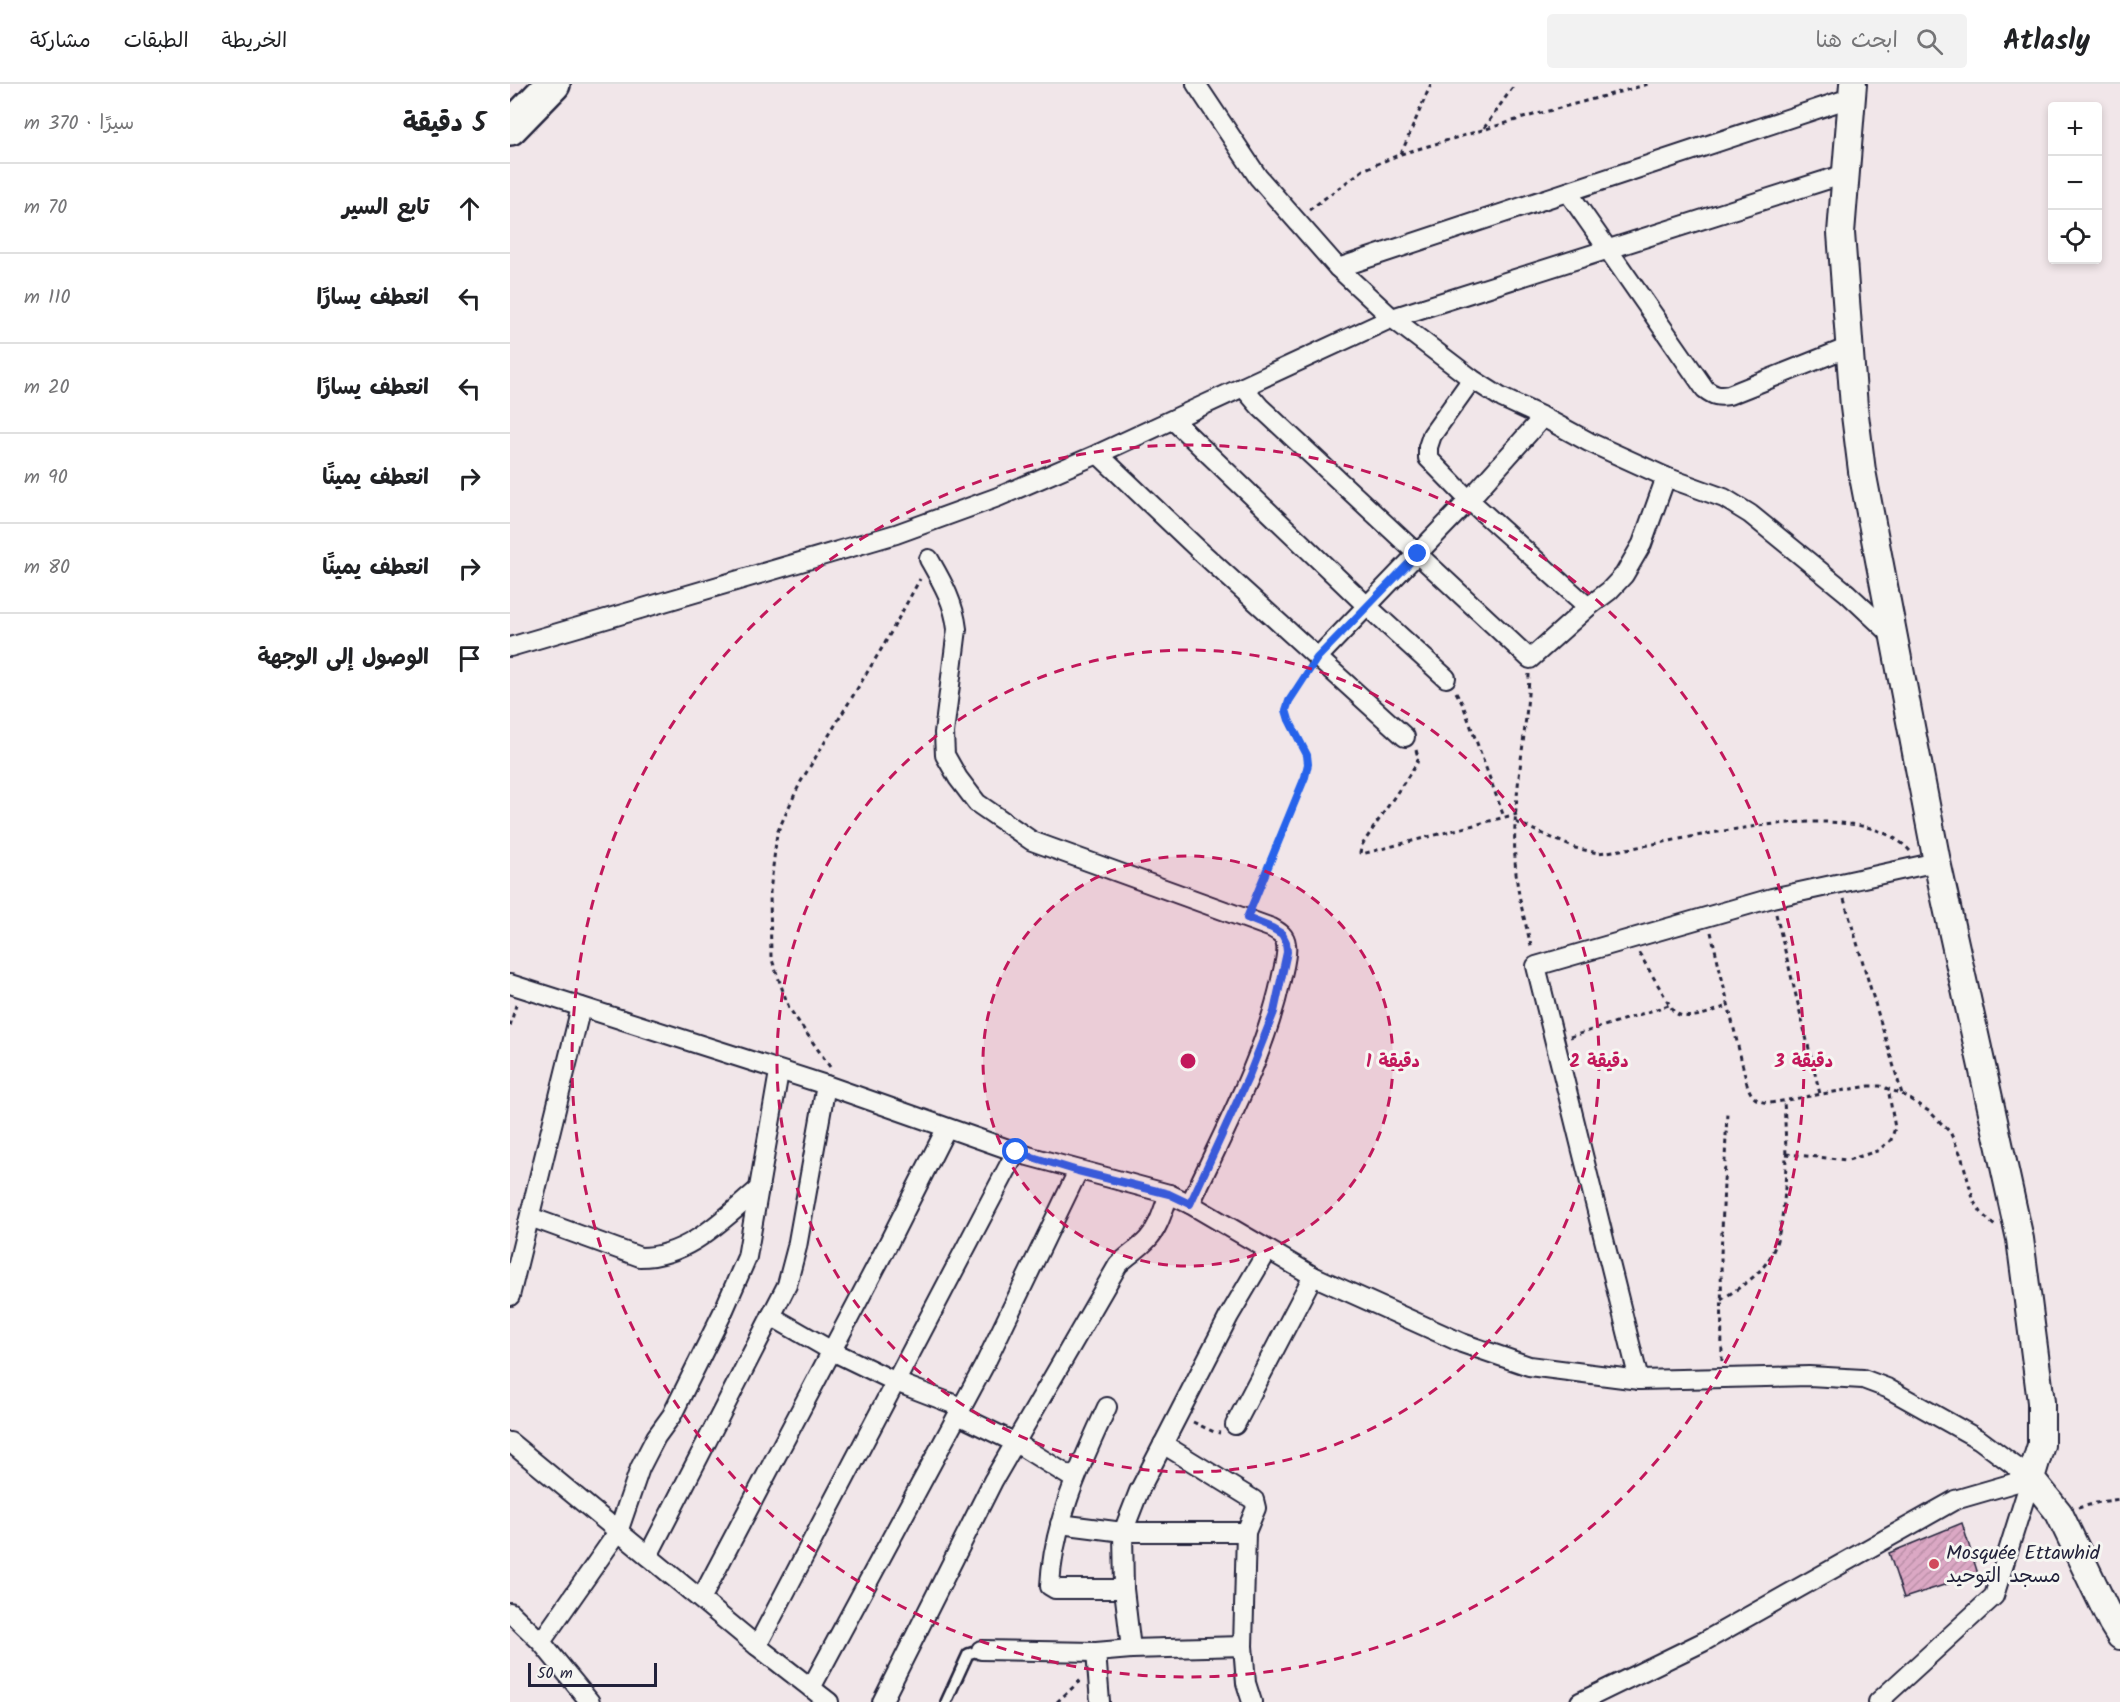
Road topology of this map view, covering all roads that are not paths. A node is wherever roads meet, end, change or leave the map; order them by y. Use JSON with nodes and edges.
{"nodes":[{"id":1,"x":527,"y":84,"type":"edge"},
{"id":2,"x":553,"y":84,"type":"edge"},
{"id":3,"x":1196,"y":84,"type":"edge"},
{"id":4,"x":1852,"y":91,"type":"edge"},
{"id":5,"x":510,"y":101,"type":"edge"},
{"id":6,"x":510,"y":128,"type":"edge"},
{"id":7,"x":1845,"y":174,"type":"junction"},
{"id":8,"x":1568,"y":192,"type":"junction"},
{"id":9,"x":1609,"y":250,"type":"junction"},
{"id":10,"x":1338,"y":268,"type":"junction"},
{"id":11,"x":1392,"y":318,"type":"junction"},
{"id":12,"x":1848,"y":347,"type":"junction"},
{"id":13,"x":1472,"y":379,"type":"junction"},
{"id":14,"x":1243,"y":387,"type":"junction"},
{"id":15,"x":1543,"y":417,"type":"junction"},
{"id":16,"x":1173,"y":420,"type":"junction"},
{"id":17,"x":1098,"y":454,"type":"junction"},
{"id":18,"x":1666,"y":477,"type":"junction"},
{"id":19,"x":1469,"y":500,"type":"junction"},
{"id":20,"x":1418,"y":554,"type":"junction"},
{"id":21,"x":929,"y":559,"type":"road end"},
{"id":22,"x":1368,"y":607,"type":"junction"},
{"id":23,"x":1588,"y":607,"type":"junction"},
{"id":24,"x":1894,"y":637,"type":"junction"},
{"id":25,"x":510,"y":646,"type":"edge"},
{"id":26,"x":1317,"y":658,"type":"junction"},
{"id":27,"x":1446,"y":678,"type":"road end"},
{"id":28,"x":1405,"y":737,"type":"road end"},
{"id":29,"x":1930,"y":864,"type":"junction"},
{"id":30,"x":515,"y":986,"type":"edge"},
{"id":31,"x":581,"y":1007,"type":"junction"},
{"id":32,"x":779,"y":1072,"type":"junction"},
{"id":33,"x":826,"y":1086,"type":"junction"},
{"id":34,"x":946,"y":1129,"type":"junction"},
{"id":35,"x":1016,"y":1152,"type":"junction"},
{"id":36,"x":1078,"y":1171,"type":"junction"},
{"id":37,"x":760,"y":1188,"type":"junction"},
{"id":38,"x":1169,"y":1194,"type":"junction"},
{"id":39,"x":1190,"y":1204,"type":"junction"},
{"id":40,"x":530,"y":1217,"type":"junction"},
{"id":41,"x":1268,"y":1250,"type":"junction"},
{"id":42,"x":1313,"y":1276,"type":"junction"},
{"id":43,"x":510,"y":1296,"type":"edge"},
{"id":44,"x":771,"y":1316,"type":"junction"},
{"id":45,"x":832,"y":1351,"type":"junction"},
{"id":46,"x":1639,"y":1380,"type":"junction"},
{"id":47,"x":896,"y":1382,"type":"junction"},
{"id":48,"x":1107,"y":1407,"type":"dead end"},
{"id":49,"x":960,"y":1411,"type":"junction"},
{"id":50,"x":1235,"y":1425,"type":"road end"},
{"id":51,"x":510,"y":1442,"type":"edge"},
{"id":52,"x":1016,"y":1443,"type":"junction"},
{"id":53,"x":1163,"y":1444,"type":"junction"},
{"id":54,"x":2031,"y":1478,"type":"junction"},
{"id":55,"x":1074,"y":1479,"type":"junction"},
{"id":56,"x":1060,"y":1524,"type":"junction"},
{"id":57,"x":618,"y":1532,"type":"junction"},
{"id":58,"x":1123,"y":1532,"type":"junction"},
{"id":59,"x":1246,"y":1532,"type":"junction"},
{"id":60,"x":648,"y":1556,"type":"junction"},
{"id":61,"x":1124,"y":1589,"type":"junction"},
{"id":62,"x":700,"y":1599,"type":"junction"},
{"id":63,"x":510,"y":1612,"type":"edge"},
{"id":64,"x":2120,"y":1636,"type":"edge"},
{"id":65,"x":541,"y":1642,"type":"junction"},
{"id":66,"x":758,"y":1646,"type":"junction"},
{"id":67,"x":1243,"y":1646,"type":"junction"},
{"id":68,"x":1131,"y":1649,"type":"junction"},
{"id":69,"x":981,"y":1650,"type":"joint"},
{"id":70,"x":1096,"y":1658,"type":"junction"},
{"id":71,"x":811,"y":1688,"type":"junction"},
{"id":72,"x":590,"y":1702,"type":"edge"},
{"id":73,"x":829,"y":1702,"type":"edge"},
{"id":74,"x":882,"y":1702,"type":"edge"},
{"id":75,"x":946,"y":1702,"type":"edge"},
{"id":76,"x":1100,"y":1702,"type":"edge"},
{"id":77,"x":1252,"y":1702,"type":"edge"},
{"id":78,"x":1580,"y":1702,"type":"edge"},
{"id":79,"x":1878,"y":1702,"type":"edge"}],
"edges":[{"from":1,"to":5,"type":"highway"},
{"from":2,"to":6,"type":"highway"},
{"from":3,"to":10,"type":"street"},
{"from":4,"to":7,"type":"street"},
{"from":4,"to":8,"type":"street"},
{"from":7,"to":9,"type":"street"},
{"from":7,"to":12,"type":"street"},
{"from":8,"to":9,"type":"street"},
{"from":8,"to":10,"type":"street"},
{"from":9,"to":11,"type":"street"},
{"from":9,"to":12,"type":"street"},
{"from":10,"to":11,"type":"street"},
{"from":11,"to":13,"type":"street"},
{"from":11,"to":14,"type":"street"},
{"from":12,"to":24,"type":"street"},
{"from":13,"to":15,"type":"street"},
{"from":13,"to":19,"type":"street"},
{"from":14,"to":16,"type":"street"},
{"from":14,"to":20,"type":"street"},
{"from":15,"to":18,"type":"street"},
{"from":15,"to":19,"type":"street"},
{"from":16,"to":17,"type":"street"},
{"from":16,"to":22,"type":"street"},
{"from":17,"to":25,"type":"street"},
{"from":17,"to":26,"type":"street"},
{"from":18,"to":23,"type":"street"},
{"from":18,"to":24,"type":"street"},
{"from":19,"to":20,"type":"street"},
{"from":19,"to":23,"type":"street"},
{"from":20,"to":22,"type":"street"},
{"from":20,"to":23,"type":"street"},
{"from":21,"to":39,"type":"street"},
{"from":22,"to":26,"type":"street"},
{"from":22,"to":27,"type":"street"},
{"from":24,"to":29,"type":"street"},
{"from":26,"to":28,"type":"street"},
{"from":29,"to":46,"type":"street"},
{"from":29,"to":54,"type":"street"},
{"from":30,"to":31,"type":"street"},
{"from":31,"to":32,"type":"street"},
{"from":31,"to":40,"type":"street"},
{"from":32,"to":33,"type":"street"},
{"from":32,"to":37,"type":"street"},
{"from":33,"to":34,"type":"street"},
{"from":33,"to":44,"type":"street"},
{"from":34,"to":35,"type":"street"},
{"from":34,"to":45,"type":"street"},
{"from":35,"to":36,"type":"street"},
{"from":35,"to":47,"type":"street"},
{"from":36,"to":38,"type":"street"},
{"from":36,"to":49,"type":"street"},
{"from":37,"to":40,"type":"street"},
{"from":37,"to":57,"type":"street"},
{"from":38,"to":39,"type":"street"},
{"from":38,"to":52,"type":"street"},
{"from":39,"to":41,"type":"street"},
{"from":40,"to":43,"type":"street"},
{"from":41,"to":42,"type":"street"},
{"from":41,"to":53,"type":"street"},
{"from":42,"to":46,"type":"street"},
{"from":42,"to":50,"type":"street"},
{"from":44,"to":45,"type":"street"},
{"from":44,"to":60,"type":"street"},
{"from":45,"to":47,"type":"street"},
{"from":45,"to":62,"type":"street"},
{"from":46,"to":54,"type":"street"},
{"from":47,"to":49,"type":"street"},
{"from":47,"to":66,"type":"street"},
{"from":48,"to":55,"type":"street"},
{"from":49,"to":52,"type":"street"},
{"from":49,"to":71,"type":"street"},
{"from":51,"to":57,"type":"street"},
{"from":52,"to":55,"type":"street"},
{"from":52,"to":74,"type":"street"},
{"from":53,"to":58,"type":"street"},
{"from":53,"to":59,"type":"street"},
{"from":54,"to":64,"type":"street"},
{"from":54,"to":78,"type":"street"},
{"from":54,"to":79,"type":"street"},
{"from":55,"to":56,"type":"street"},
{"from":56,"to":58,"type":"street"},
{"from":56,"to":61,"type":"street"},
{"from":57,"to":60,"type":"street"},
{"from":57,"to":65,"type":"street"},
{"from":58,"to":59,"type":"street"},
{"from":58,"to":61,"type":"street"},
{"from":59,"to":67,"type":"street"},
{"from":60,"to":62,"type":"street"},
{"from":61,"to":68,"type":"street"},
{"from":62,"to":66,"type":"street"},
{"from":63,"to":65,"type":"street"},
{"from":65,"to":72,"type":"street"},
{"from":66,"to":71,"type":"street"},
{"from":67,"to":68,"type":"street"},
{"from":67,"to":77,"type":"street"},
{"from":68,"to":70,"type":"street"},
{"from":69,"to":70,"type":"street"},
{"from":69,"to":75,"type":"lane"},
{"from":70,"to":76,"type":"street"},
{"from":71,"to":73,"type":"street"}]}
